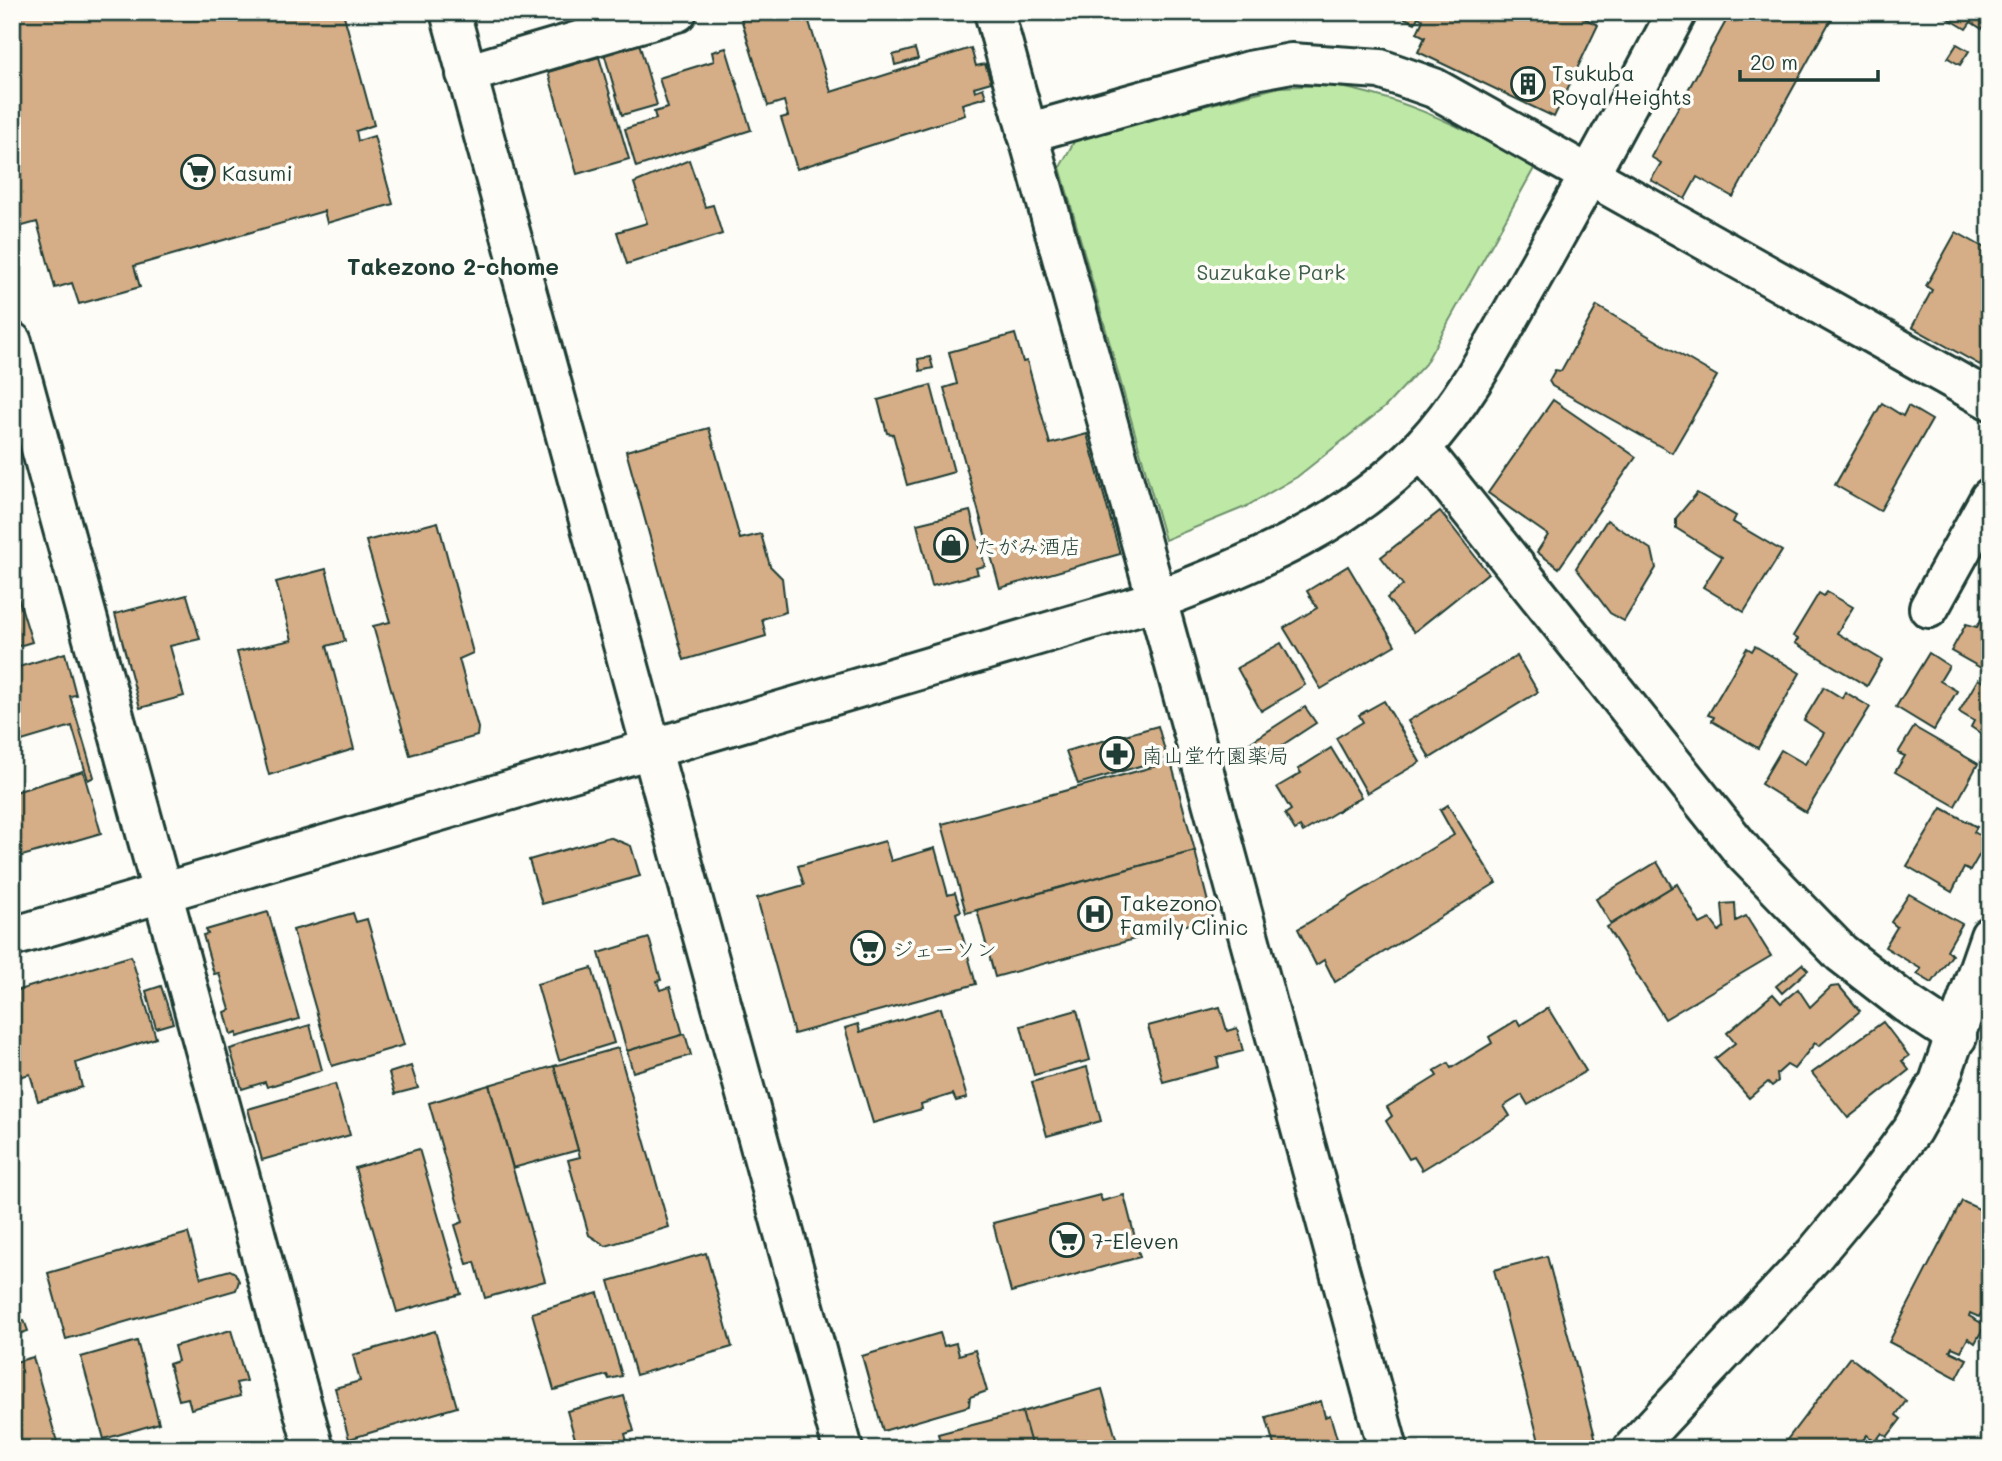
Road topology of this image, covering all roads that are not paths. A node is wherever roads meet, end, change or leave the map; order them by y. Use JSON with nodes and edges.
{"nodes":[{"id":1,"x":450,"y":12,"type":"edge"},
{"id":2,"x":677,"y":12,"type":"edge"},
{"id":3,"x":994,"y":12,"type":"edge"},
{"id":4,"x":1677,"y":12,"type":"edge"},
{"id":5,"x":466,"y":74,"type":"junction"},
{"id":6,"x":1027,"y":133,"type":"junction"},
{"id":7,"x":1590,"y":176,"type":"junction"},
{"id":8,"x":21,"y":339,"type":"edge"},
{"id":9,"x":1990,"y":400,"type":"edge"},
{"id":10,"x":1421,"y":448,"type":"junction"},
{"id":11,"x":1990,"y":499,"type":"edge"},
{"id":12,"x":1157,"y":600,"type":"junction"},
{"id":13,"x":1929,"y":608,"type":"dead end"},
{"id":14,"x":650,"y":748,"type":"junction"},
{"id":15,"x":163,"y":894,"type":"junction"},
{"id":16,"x":1990,"y":936,"type":"edge"},
{"id":17,"x":12,"y":937,"type":"edge"},
{"id":18,"x":1956,"y":1037,"type":"junction"},
{"id":19,"x":314,"y":1449,"type":"edge"},
{"id":20,"x":843,"y":1449,"type":"edge"},
{"id":21,"x":1388,"y":1449,"type":"edge"},
{"id":22,"x":1633,"y":1449,"type":"edge"}],
"edges":[{"from":1,"to":5,"type":"street"},
{"from":2,"to":5,"type":"street"},
{"from":3,"to":6,"type":"street"},
{"from":4,"to":7,"type":"street"},
{"from":5,"to":14,"type":"street"},
{"from":6,"to":7,"type":"street"},
{"from":6,"to":12,"type":"street"},
{"from":7,"to":9,"type":"street"},
{"from":7,"to":10,"type":"street"},
{"from":8,"to":15,"type":"street"},
{"from":10,"to":12,"type":"street"},
{"from":10,"to":18,"type":"street"},
{"from":11,"to":13,"type":"street"},
{"from":12,"to":14,"type":"street"},
{"from":12,"to":21,"type":"street"},
{"from":14,"to":15,"type":"street"},
{"from":14,"to":20,"type":"street"},
{"from":15,"to":17,"type":"street"},
{"from":15,"to":19,"type":"street"},
{"from":16,"to":18,"type":"street"},
{"from":18,"to":22,"type":"street"}]}
